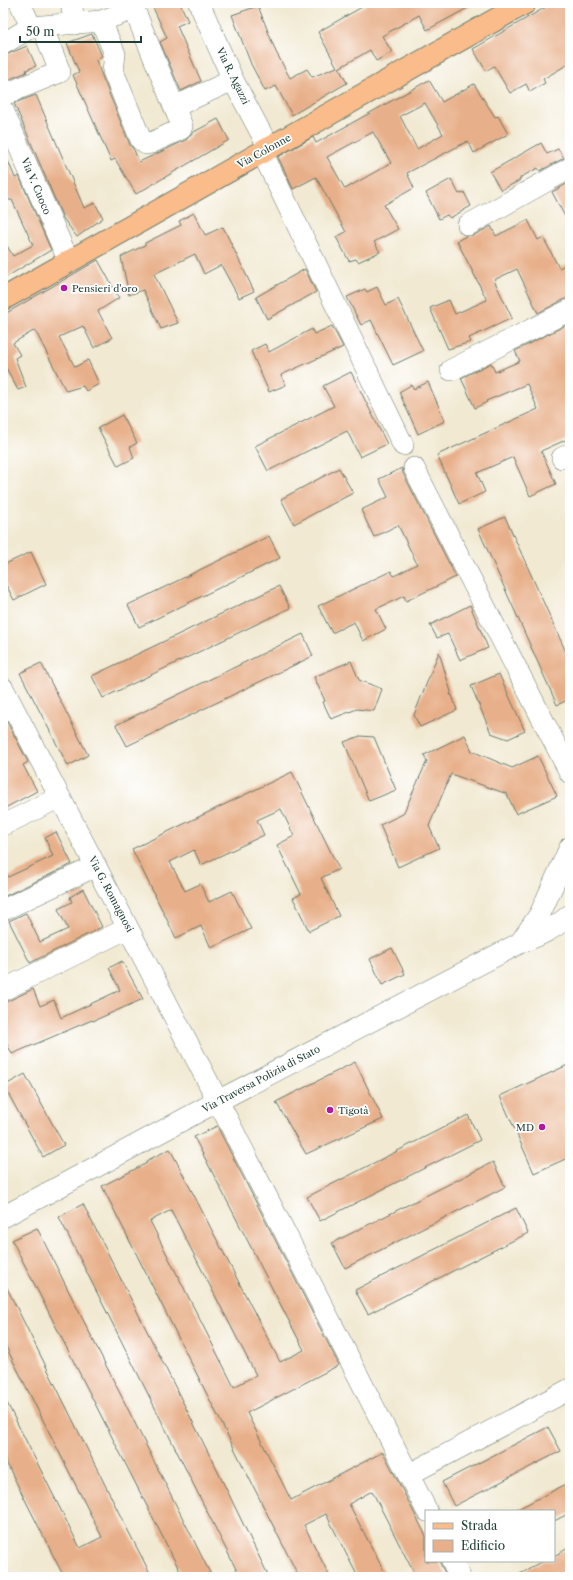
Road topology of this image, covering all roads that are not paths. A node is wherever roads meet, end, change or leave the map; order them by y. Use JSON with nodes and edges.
{"nodes":[{"id":1,"x":70,"y":3,"type":"edge"},
{"id":2,"x":198,"y":3,"type":"edge"},
{"id":3,"x":524,"y":3,"type":"edge"},
{"id":4,"x":19,"y":4,"type":"edge"},
{"id":5,"x":133,"y":6,"type":"edge"},
{"id":6,"x":101,"y":21,"type":"junction"},
{"id":7,"x":75,"y":24,"type":"junction"},
{"id":8,"x":36,"y":27,"type":"junction"},
{"id":9,"x":3,"y":44,"type":"edge"},
{"id":10,"x":233,"y":80,"type":"junction"},
{"id":11,"x":3,"y":95,"type":"edge"},
{"id":12,"x":174,"y":107,"type":"junction"},
{"id":13,"x":3,"y":110,"type":"edge"},
{"id":14,"x":265,"y":150,"type":"junction"},
{"id":15,"x":570,"y":168,"type":"edge"},
{"id":16,"x":468,"y":225,"type":"dead end"},
{"id":17,"x":69,"y":262,"type":"junction"},
{"id":18,"x":3,"y":299,"type":"edge"},
{"id":19,"x":570,"y":310,"type":"edge"},
{"id":20,"x":450,"y":370,"type":"dead end"},
{"id":21,"x":403,"y":445,"type":"dead end"},
{"id":22,"x":414,"y":468,"type":"dead end"},
{"id":23,"x":3,"y":688,"type":"edge"},
{"id":24,"x":570,"y":774,"type":"edge"},
{"id":25,"x":60,"y":797,"type":"junction"},
{"id":26,"x":3,"y":825,"type":"edge"},
{"id":27,"x":569,"y":852,"type":"edge"},
{"id":28,"x":96,"y":866,"type":"junction"},
{"id":29,"x":548,"y":896,"type":"junction"},
{"id":30,"x":3,"y":910,"type":"edge"},
{"id":31,"x":570,"y":915,"type":"edge"},
{"id":32,"x":128,"y":928,"type":"junction"},
{"id":33,"x":520,"y":943,"type":"junction"},
{"id":34,"x":3,"y":990,"type":"edge"},
{"id":35,"x":218,"y":1100,"type":"junction"},
{"id":36,"x":3,"y":1217,"type":"edge"},
{"id":37,"x":570,"y":1389,"type":"edge"},
{"id":38,"x":408,"y":1475,"type":"junction"},
{"id":39,"x":426,"y":1510,"type":"edge"},
{"id":40,"x":452,"y":1562,"type":"edge"},
{"id":41,"x":460,"y":1577,"type":"edge"}],
"edges":[{"from":1,"to":7,"type":"street"},
{"from":2,"to":10,"type":"street","name":"Via R. Agazzi"},
{"from":3,"to":14,"type":"main road","name":"Via Colonne"},
{"from":4,"to":8,"type":"street"},
{"from":5,"to":6,"type":"street"},
{"from":5,"to":12,"type":"street"},
{"from":6,"to":7,"type":"street"},
{"from":6,"to":12,"type":"street"},
{"from":7,"to":8,"type":"street"},
{"from":8,"to":9,"type":"street"},
{"from":8,"to":11,"type":"street"},
{"from":10,"to":12,"type":"street"},
{"from":10,"to":14,"type":"street","name":"Via R. Agazzi"},
{"from":13,"to":17,"type":"street","name":"Via V. Cuoco"},
{"from":14,"to":17,"type":"main road","name":"Via Colonne"},
{"from":14,"to":21,"type":"street","name":"Via R. Agazzi"},
{"from":15,"to":16,"type":"street"},
{"from":17,"to":18,"type":"main road","name":"Via Colonne"},
{"from":19,"to":20,"type":"street"},
{"from":22,"to":24,"type":"street"},
{"from":23,"to":25,"type":"street","name":"Via G. Romagnosi"},
{"from":25,"to":26,"type":"street"},
{"from":25,"to":28,"type":"street","name":"Via G. Romagnosi"},
{"from":27,"to":29,"type":"street"},
{"from":28,"to":30,"type":"street"},
{"from":28,"to":32,"type":"street","name":"Via G. Romagnosi"},
{"from":29,"to":31,"type":"street"},
{"from":29,"to":33,"type":"street"},
{"from":31,"to":33,"type":"street","name":"Via Traversa Polizia di Stato"},
{"from":32,"to":34,"type":"street"},
{"from":32,"to":35,"type":"street","name":"Via G. Romagnosi"},
{"from":33,"to":35,"type":"street","name":"Via Traversa Polizia di Stato"},
{"from":35,"to":36,"type":"street","name":"Via Traversa Polizia di Stato"},
{"from":35,"to":38,"type":"street","name":"Via G. Romagnosi"},
{"from":37,"to":38,"type":"street"},
{"from":38,"to":39,"type":"street","name":"Via G. Romagnosi"},
{"from":40,"to":41,"type":"street"}]}
